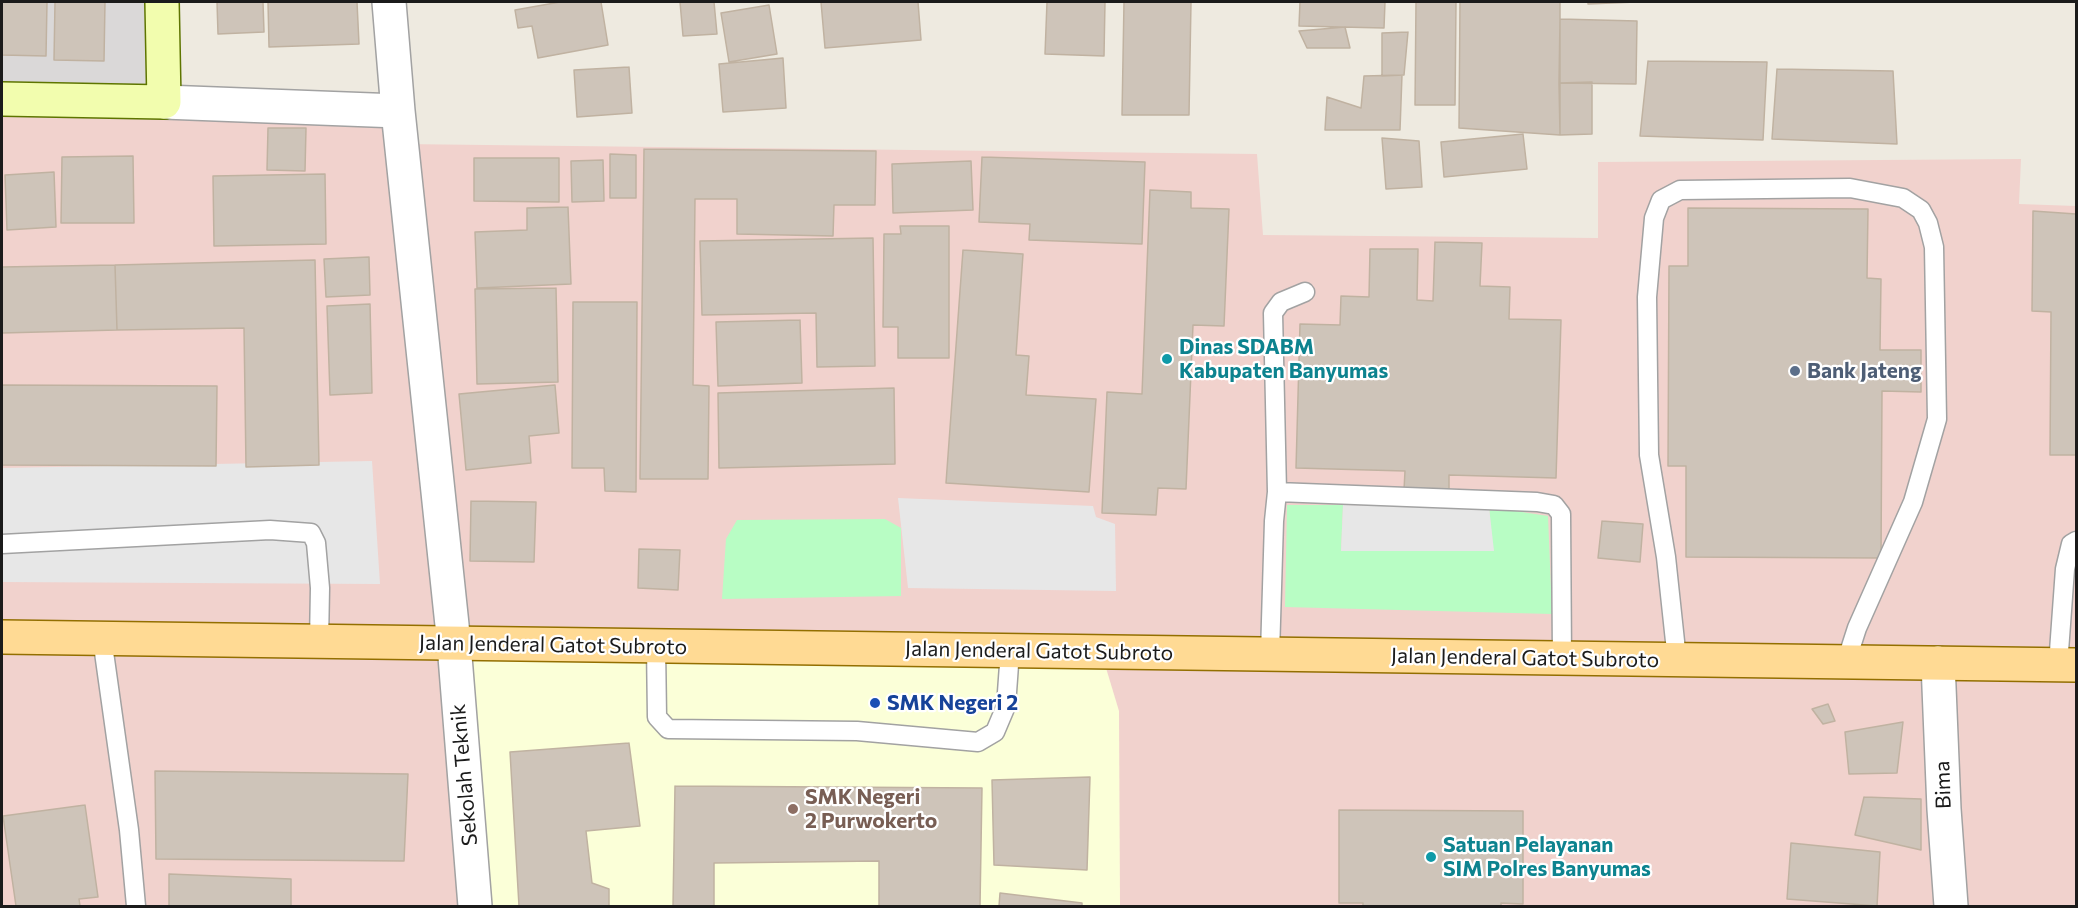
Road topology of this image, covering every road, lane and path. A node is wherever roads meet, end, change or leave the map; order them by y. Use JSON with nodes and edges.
{"nodes":[{"id":1,"x":162,"y":2,"type":"edge"},
{"id":2,"x":389,"y":2,"type":"edge"},
{"id":3,"x":2,"y":99,"type":"edge"},
{"id":4,"x":164,"y":102,"type":"junction"},
{"id":5,"x":398,"y":111,"type":"junction"},
{"id":6,"x":1305,"y":292,"type":"dead end"},
{"id":7,"x":1277,"y":492,"type":"junction"},
{"id":8,"x":2076,"y":541,"type":"edge"},
{"id":9,"x":2,"y":544,"type":"edge"},
{"id":10,"x":2,"y":637,"type":"edge"},
{"id":11,"x":102,"y":638,"type":"junction"},
{"id":12,"x":319,"y":642,"type":"junction"},
{"id":13,"x":454,"y":644,"type":"junction"},
{"id":14,"x":656,"y":646,"type":"junction"},
{"id":15,"x":1010,"y":651,"type":"junction"},
{"id":16,"x":1270,"y":654,"type":"junction"},
{"id":17,"x":1562,"y":659,"type":"junction"},
{"id":18,"x":1677,"y":660,"type":"junction"},
{"id":19,"x":1846,"y":662,"type":"junction"},
{"id":20,"x":1938,"y":663,"type":"junction"},
{"id":21,"x":2067,"y":665,"type":"edge"},
{"id":22,"x":136,"y":906,"type":"edge"},
{"id":23,"x":475,"y":906,"type":"edge"},
{"id":24,"x":1951,"y":906,"type":"edge"}],
"edges":[{"from":1,"to":4,"type":"street"},
{"from":2,"to":5,"type":"street","name":"Sekolah Teknik"},
{"from":3,"to":4,"type":"street"},
{"from":4,"to":5,"type":"street"},
{"from":5,"to":13,"type":"street","name":"Sekolah Teknik"},
{"from":6,"to":7,"type":"lane"},
{"from":7,"to":16,"type":"lane"},
{"from":7,"to":17,"type":"lane"},
{"from":8,"to":21,"type":"lane"},
{"from":9,"to":12,"type":"lane"},
{"from":10,"to":11,"type":"main road","name":"Jalan Jenderal Gatot Subroto"},
{"from":11,"to":12,"type":"main road","name":"Jalan Jenderal Gatot Subroto"},
{"from":11,"to":22,"type":"lane"},
{"from":12,"to":13,"type":"main road","name":"Jalan Jenderal Gatot Subroto"},
{"from":13,"to":14,"type":"main road","name":"Jalan Jenderal Gatot Subroto"},
{"from":13,"to":23,"type":"street","name":"Sekolah Teknik"},
{"from":14,"to":15,"type":"main road","name":"Jalan Jenderal Gatot Subroto"},
{"from":14,"to":15,"type":"lane"},
{"from":15,"to":16,"type":"main road","name":"Jalan Jenderal Gatot Subroto"},
{"from":16,"to":17,"type":"main road","name":"Jalan Jenderal Gatot Subroto"},
{"from":17,"to":18,"type":"main road","name":"Jalan Jenderal Gatot Subroto"},
{"from":18,"to":19,"type":"main road","name":"Jalan Jenderal Gatot Subroto"},
{"from":18,"to":19,"type":"lane"},
{"from":19,"to":20,"type":"main road","name":"Jalan Jenderal Gatot Subroto"},
{"from":20,"to":21,"type":"main road","name":"Jalan Jenderal Gatot Subroto"},
{"from":20,"to":24,"type":"street","name":"Bima"}]}
